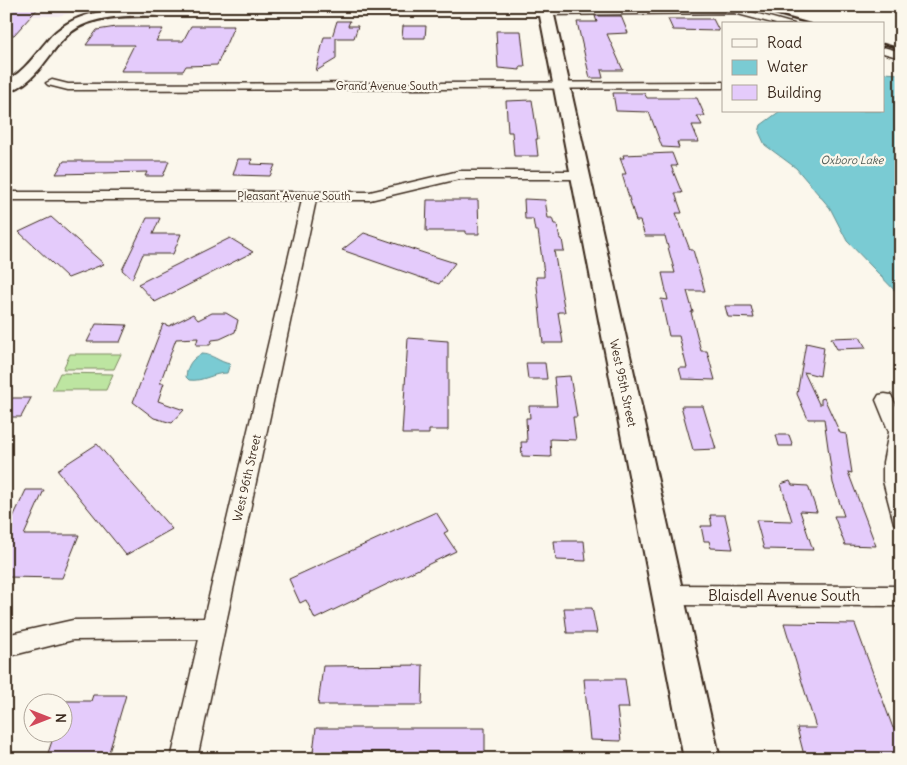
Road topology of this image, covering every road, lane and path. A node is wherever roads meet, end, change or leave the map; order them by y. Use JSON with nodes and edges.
{"nodes":[{"id":1,"x":546,"y":9,"type":"edge"},
{"id":2,"x":782,"y":22,"type":"edge"},
{"id":3,"x":884,"y":50,"type":"edge"},
{"id":4,"x":901,"y":55,"type":"edge"},
{"id":5,"x":13,"y":80,"type":"edge"},
{"id":6,"x":52,"y":83,"type":"dead end"},
{"id":7,"x":562,"y":85,"type":"junction"},
{"id":8,"x":722,"y":85,"type":"edge"},
{"id":9,"x":580,"y":175,"type":"junction"},
{"id":10,"x":6,"y":196,"type":"edge"},
{"id":11,"x":310,"y":196,"type":"junction"},
{"id":12,"x":885,"y":400,"type":"dead end"},
{"id":13,"x":901,"y":517,"type":"edge"},
{"id":14,"x":666,"y":596,"type":"junction"},
{"id":15,"x":901,"y":596,"type":"edge"},
{"id":16,"x":214,"y":628,"type":"junction"},
{"id":17,"x":6,"y":646,"type":"edge"},
{"id":18,"x":184,"y":759,"type":"edge"},
{"id":19,"x":702,"y":759,"type":"edge"}],
"edges":[{"from":1,"to":2,"type":"street"},
{"from":1,"to":5,"type":"street"},
{"from":1,"to":7,"type":"street","name":"West 95th Street"},
{"from":3,"to":4,"type":"street"},
{"from":6,"to":7,"type":"street","name":"Grand Avenue South"},
{"from":7,"to":8,"type":"street","name":"Grand Avenue South"},
{"from":7,"to":9,"type":"street","name":"West 95th Street"},
{"from":9,"to":11,"type":"street","name":"Pleasant Avenue South"},
{"from":9,"to":14,"type":"street","name":"West 95th Street"},
{"from":10,"to":11,"type":"street","name":"Pleasant Avenue South"},
{"from":11,"to":16,"type":"street","name":"West 96th Street"},
{"from":12,"to":13,"type":"street"},
{"from":14,"to":15,"type":"street","name":"Blaisdell Avenue South"},
{"from":14,"to":19,"type":"street","name":"West 95th Street"},
{"from":16,"to":17,"type":"street"},
{"from":16,"to":18,"type":"street","name":"West 96th Street"}]}
